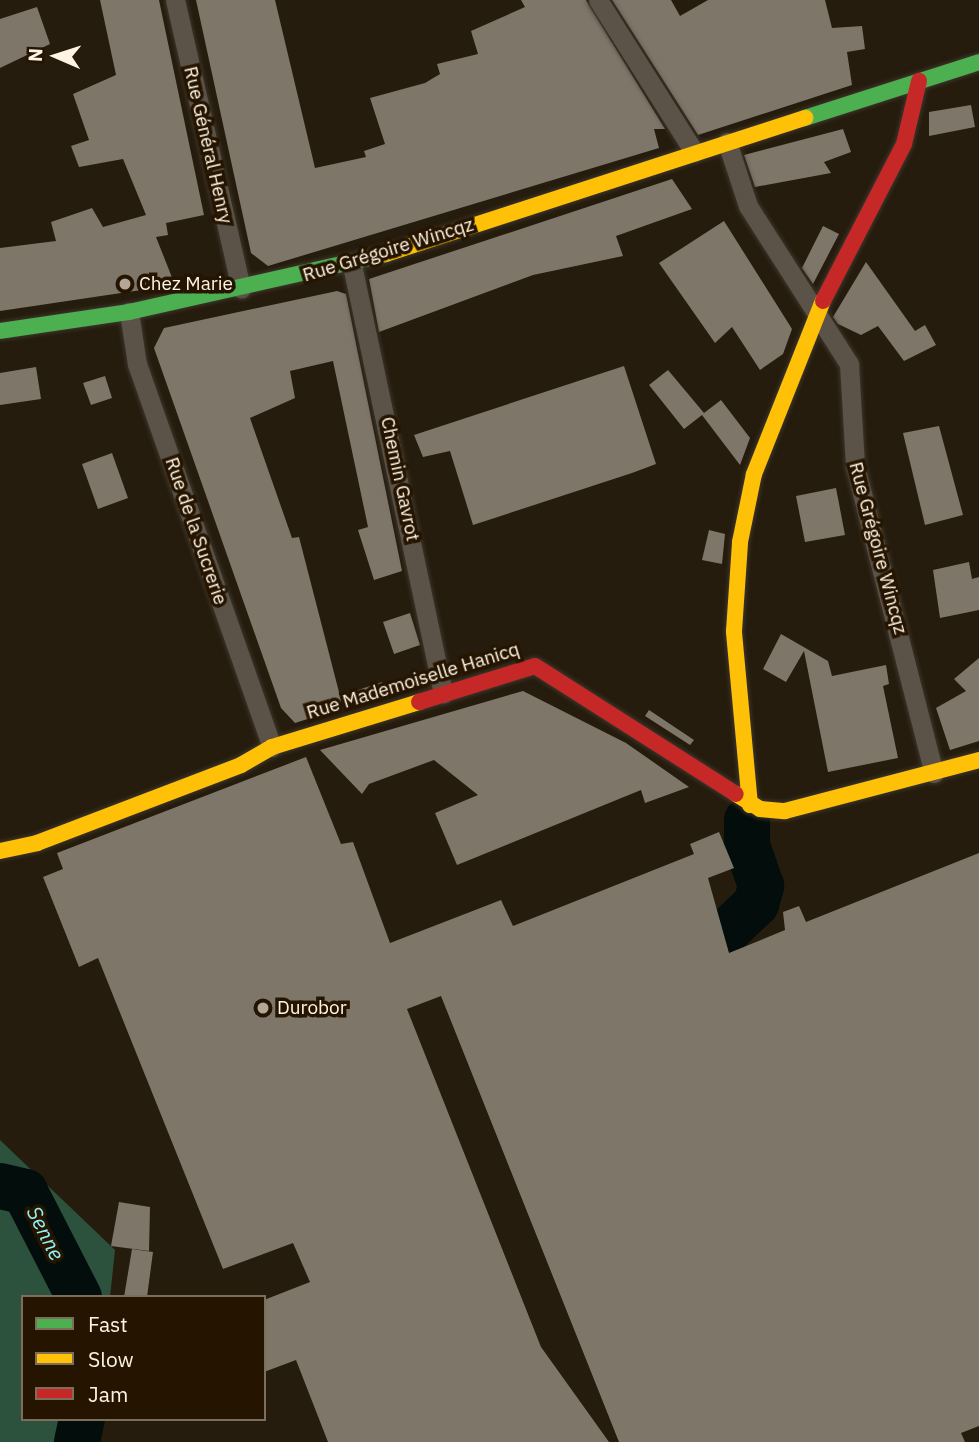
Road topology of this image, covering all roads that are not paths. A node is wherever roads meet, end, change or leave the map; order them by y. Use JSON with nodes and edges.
{"nodes":[{"id":1,"x":175,"y":0,"type":"edge"},
{"id":2,"x":597,"y":0,"type":"edge"},
{"id":3,"x":979,"y":62,"type":"edge"},
{"id":4,"x":919,"y":81,"type":"junction"},
{"id":5,"x":727,"y":142,"type":"junction"},
{"id":6,"x":694,"y":152,"type":"junction"},
{"id":7,"x":352,"y":264,"type":"junction"},
{"id":8,"x":241,"y":289,"type":"junction"},
{"id":9,"x":129,"y":312,"type":"junction"},
{"id":10,"x":816,"y":314,"type":"junction"},
{"id":11,"x":0,"y":331,"type":"edge"},
{"id":12,"x":443,"y":693,"type":"junction"},
{"id":13,"x":272,"y":747,"type":"junction"},
{"id":14,"x":979,"y":760,"type":"edge"},
{"id":15,"x":934,"y":773,"type":"junction"},
{"id":16,"x":750,"y":805,"type":"junction"},
{"id":17,"x":0,"y":851,"type":"edge"}],
"edges":[{"from":1,"to":8,"type":"street","name":"Rue Général Henry"},
{"from":2,"to":6,"type":"street"},
{"from":3,"to":4,"type":"street","name":"Rue Grégoire Wincqz"},
{"from":4,"to":5,"type":"street","name":"Rue Grégoire Wincqz"},
{"from":4,"to":10,"type":"street"},
{"from":5,"to":6,"type":"street","name":"Rue Grégoire Wincqz"},
{"from":5,"to":10,"type":"street","name":"Rue Grégoire Wincqz"},
{"from":6,"to":7,"type":"street","name":"Rue Grégoire Wincqz"},
{"from":7,"to":8,"type":"street","name":"Rue Grégoire Wincqz"},
{"from":7,"to":12,"type":"street","name":"Chemin Gavrot"},
{"from":8,"to":9,"type":"street","name":"Rue Grégoire Wincqz"},
{"from":9,"to":11,"type":"street","name":"Rue Grégoire Wincqz"},
{"from":9,"to":13,"type":"street","name":"Rue de la Sucrerie"},
{"from":10,"to":15,"type":"street","name":"Rue Grégoire Wincqz"},
{"from":10,"to":16,"type":"street"},
{"from":12,"to":13,"type":"street","name":"Rue Mademoiselle Hanicq"},
{"from":12,"to":16,"type":"street","name":"Rue Mademoiselle Hanicq"},
{"from":13,"to":17,"type":"street","name":"Rue Mademoiselle Hanicq"},
{"from":14,"to":15,"type":"street","name":"Rue Mademoiselle Hanicq"},
{"from":15,"to":16,"type":"street","name":"Rue Mademoiselle Hanicq"}]}
